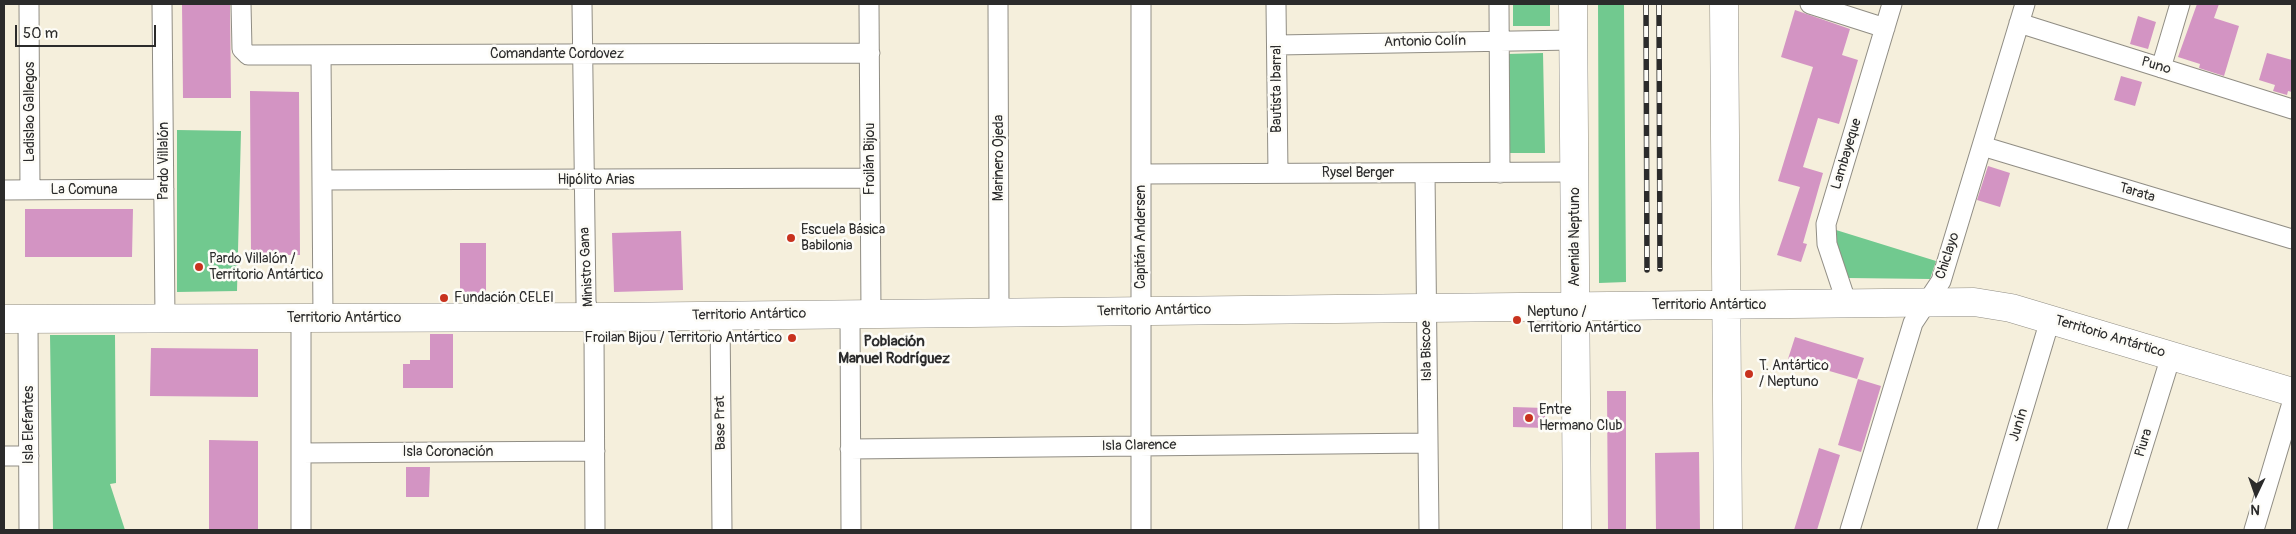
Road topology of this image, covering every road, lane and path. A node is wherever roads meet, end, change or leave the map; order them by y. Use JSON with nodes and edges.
{"nodes":[{"id":1,"x":29,"y":4,"type":"edge"},
{"id":2,"x":162,"y":4,"type":"edge"},
{"id":3,"x":241,"y":4,"type":"edge"},
{"id":4,"x":582,"y":4,"type":"edge"},
{"id":5,"x":869,"y":4,"type":"edge"},
{"id":6,"x":998,"y":4,"type":"edge"},
{"id":7,"x":1141,"y":4,"type":"edge"},
{"id":8,"x":1276,"y":4,"type":"edge"},
{"id":9,"x":1499,"y":4,"type":"edge"},
{"id":10,"x":1573,"y":4,"type":"edge"},
{"id":11,"x":1724,"y":4,"type":"edge"},
{"id":12,"x":1810,"y":4,"type":"edge"},
{"id":13,"x":1892,"y":4,"type":"edge"},
{"id":14,"x":2025,"y":4,"type":"edge"},
{"id":15,"x":2180,"y":4,"type":"edge"},
{"id":16,"x":2019,"y":23,"type":"junction"},
{"id":17,"x":1885,"y":28,"type":"junction"},
{"id":18,"x":1574,"y":40,"type":"junction"},
{"id":19,"x":1499,"y":41,"type":"junction"},
{"id":20,"x":1277,"y":45,"type":"junction"},
{"id":21,"x":870,"y":53,"type":"junction"},
{"id":22,"x":582,"y":54,"type":"junction"},
{"id":23,"x":321,"y":55,"type":"junction"},
{"id":24,"x":2161,"y":68,"type":"junction"},
{"id":25,"x":2292,"y":109,"type":"edge"},
{"id":26,"x":1982,"y":146,"type":"junction"},
{"id":27,"x":1500,"y":172,"type":"junction"},
{"id":28,"x":1575,"y":172,"type":"junction"},
{"id":29,"x":1278,"y":173,"type":"junction"},
{"id":30,"x":1425,"y":173,"type":"junction"},
{"id":31,"x":1141,"y":174,"type":"junction"},
{"id":32,"x":870,"y":178,"type":"junction"},
{"id":33,"x":322,"y":180,"type":"junction"},
{"id":34,"x":584,"y":180,"type":"junction"},
{"id":35,"x":164,"y":189,"type":"junction"},
{"id":36,"x":4,"y":190,"type":"edge"},
{"id":37,"x":30,"y":190,"type":"junction"},
{"id":38,"x":2292,"y":239,"type":"edge"},
{"id":39,"x":1927,"y":302,"type":"junction"},
{"id":40,"x":1847,"y":304,"type":"junction"},
{"id":41,"x":1726,"y":305,"type":"junction"},
{"id":42,"x":1576,"y":306,"type":"junction"},
{"id":43,"x":1427,"y":308,"type":"junction"},
{"id":44,"x":1141,"y":311,"type":"junction"},
{"id":45,"x":1000,"y":312,"type":"junction"},
{"id":46,"x":860,"y":314,"type":"junction"},
{"id":47,"x":720,"y":315,"type":"junction"},
{"id":48,"x":590,"y":317,"type":"junction"},
{"id":49,"x":165,"y":318,"type":"junction"},
{"id":50,"x":312,"y":318,"type":"junction"},
{"id":51,"x":16,"y":319,"type":"edge"},
{"id":52,"x":2050,"y":320,"type":"junction"},
{"id":53,"x":2171,"y":356,"type":"junction"},
{"id":54,"x":2292,"y":392,"type":"edge"},
{"id":55,"x":2292,"y":403,"type":"edge"},
{"id":56,"x":1428,"y":443,"type":"junction"},
{"id":57,"x":1141,"y":446,"type":"junction"},
{"id":58,"x":850,"y":449,"type":"junction"},
{"id":59,"x":595,"y":451,"type":"junction"},
{"id":60,"x":301,"y":453,"type":"junction"},
{"id":61,"x":4,"y":456,"type":"edge"},
{"id":62,"x":29,"y":456,"type":"junction"},
{"id":63,"x":29,"y":530,"type":"edge"},
{"id":64,"x":302,"y":530,"type":"edge"},
{"id":65,"x":595,"y":530,"type":"edge"},
{"id":66,"x":722,"y":530,"type":"edge"},
{"id":67,"x":851,"y":530,"type":"edge"},
{"id":68,"x":1141,"y":530,"type":"edge"},
{"id":69,"x":1429,"y":530,"type":"edge"},
{"id":70,"x":1577,"y":530,"type":"edge"},
{"id":71,"x":1728,"y":530,"type":"edge"},
{"id":72,"x":1850,"y":530,"type":"edge"},
{"id":73,"x":1987,"y":530,"type":"edge"},
{"id":74,"x":2117,"y":530,"type":"edge"},
{"id":75,"x":2254,"y":530,"type":"edge"}],
"edges":[{"from":1,"to":37,"type":"street","name":"Ladislao Gallegos"},
{"from":2,"to":35,"type":"street","name":"Pardo Villalón"},
{"from":3,"to":23,"type":"street","name":"Comandante Cordovez"},
{"from":4,"to":22,"type":"street","name":"Ministro Gana"},
{"from":5,"to":21,"type":"street","name":"Froilán Bijou"},
{"from":6,"to":45,"type":"street","name":"Marinero Ojeda"},
{"from":7,"to":31,"type":"street","name":"Capitán Andersen"},
{"from":8,"to":20,"type":"street","name":"Bautista Ibarral"},
{"from":9,"to":19,"type":"street"},
{"from":10,"to":18,"type":"street","name":"Avenida Neptuno"},
{"from":11,"to":41,"type":"street"},
{"from":12,"to":17,"type":"street"},
{"from":13,"to":17,"type":"street","name":"Lambayeque"},
{"from":14,"to":16,"type":"street","name":"Chiclayo"},
{"from":15,"to":24,"type":"street"},
{"from":16,"to":24,"type":"street","name":"Puno"},
{"from":16,"to":26,"type":"street","name":"Chiclayo"},
{"from":17,"to":40,"type":"street","name":"Lambayeque"},
{"from":18,"to":19,"type":"street","name":"Antonio Colín"},
{"from":18,"to":28,"type":"street","name":"Avenida Neptuno"},
{"from":19,"to":20,"type":"street","name":"Antonio Colín"},
{"from":19,"to":27,"type":"street"},
{"from":20,"to":29,"type":"street","name":"Bautista Ibarral"},
{"from":21,"to":22,"type":"street","name":"Comandante Cordovez"},
{"from":21,"to":32,"type":"street","name":"Froilán Bijou"},
{"from":22,"to":23,"type":"street","name":"Comandante Cordovez"},
{"from":22,"to":34,"type":"street","name":"Ministro Gana"},
{"from":23,"to":33,"type":"street"},
{"from":24,"to":25,"type":"street","name":"Puno"},
{"from":26,"to":38,"type":"street","name":"Tarata"},
{"from":26,"to":39,"type":"street","name":"Chiclayo"},
{"from":27,"to":28,"type":"street","name":"Rysel Berger"},
{"from":27,"to":30,"type":"street","name":"Rysel Berger"},
{"from":28,"to":42,"type":"street","name":"Avenida Neptuno"},
{"from":29,"to":30,"type":"street","name":"Rysel Berger"},
{"from":29,"to":31,"type":"street","name":"Rysel Berger"},
{"from":30,"to":43,"type":"street","name":"Isla Biscoe"},
{"from":31,"to":44,"type":"street","name":"Capitán Andersen"},
{"from":32,"to":34,"type":"street","name":"Hipólito Arias"},
{"from":32,"to":46,"type":"street","name":"Froilán Bijou"},
{"from":33,"to":34,"type":"street","name":"Hipólito Arias"},
{"from":33,"to":50,"type":"street"},
{"from":34,"to":48,"type":"street","name":"Ministro Gana"},
{"from":35,"to":37,"type":"street","name":"La Comuna"},
{"from":35,"to":49,"type":"street","name":"Pardo Villalón"},
{"from":36,"to":37,"type":"street","name":"La Comuna"},
{"from":39,"to":40,"type":"street","name":"Territorio Antártico"},
{"from":39,"to":52,"type":"street","name":"Territorio Antártico"},
{"from":39,"to":72,"type":"street","name":"Chiclayo"},
{"from":40,"to":41,"type":"street","name":"Territorio Antártico"},
{"from":41,"to":42,"type":"street","name":"Territorio Antártico"},
{"from":41,"to":71,"type":"street"},
{"from":42,"to":43,"type":"street","name":"Territorio Antártico"},
{"from":42,"to":70,"type":"street","name":"Avenida Neptuno"},
{"from":43,"to":44,"type":"street","name":"Territorio Antártico"},
{"from":43,"to":56,"type":"street","name":"Isla Biscoe"},
{"from":44,"to":45,"type":"street","name":"Territorio Antártico"},
{"from":44,"to":57,"type":"street","name":"Capitán Andersen"},
{"from":45,"to":46,"type":"street","name":"Territorio Antártico"},
{"from":46,"to":47,"type":"street","name":"Territorio Antártico"},
{"from":46,"to":58,"type":"street","name":"Froilán Bijou"},
{"from":47,"to":48,"type":"street","name":"Territorio Antártico"},
{"from":47,"to":66,"type":"street","name":"Base Prat"},
{"from":48,"to":50,"type":"street","name":"Territorio Antártico"},
{"from":48,"to":59,"type":"street","name":"Ministro Gana"},
{"from":49,"to":50,"type":"street","name":"Territorio Antártico"},
{"from":49,"to":51,"type":"street","name":"Territorio Antártico"},
{"from":50,"to":60,"type":"street"},
{"from":51,"to":62,"type":"street","name":"Isla Elefantes"},
{"from":52,"to":53,"type":"street","name":"Territorio Antártico"},
{"from":52,"to":73,"type":"street","name":"Junín"},
{"from":53,"to":54,"type":"street","name":"Territorio Antártico"},
{"from":53,"to":74,"type":"street","name":"Piura"},
{"from":55,"to":75,"type":"street"},
{"from":56,"to":57,"type":"street","name":"Isla Clarence"},
{"from":56,"to":69,"type":"street","name":"Isla Biscoe"},
{"from":57,"to":58,"type":"street","name":"Isla Clarence"},
{"from":57,"to":68,"type":"street","name":"Capitán Andersen"},
{"from":58,"to":67,"type":"street","name":"Froilán Bijou"},
{"from":59,"to":60,"type":"street","name":"Isla Coronación"},
{"from":59,"to":65,"type":"street","name":"Ministro Gana"},
{"from":60,"to":64,"type":"street"},
{"from":61,"to":62,"type":"street"},
{"from":62,"to":63,"type":"street","name":"Isla Elefantes"}]}
